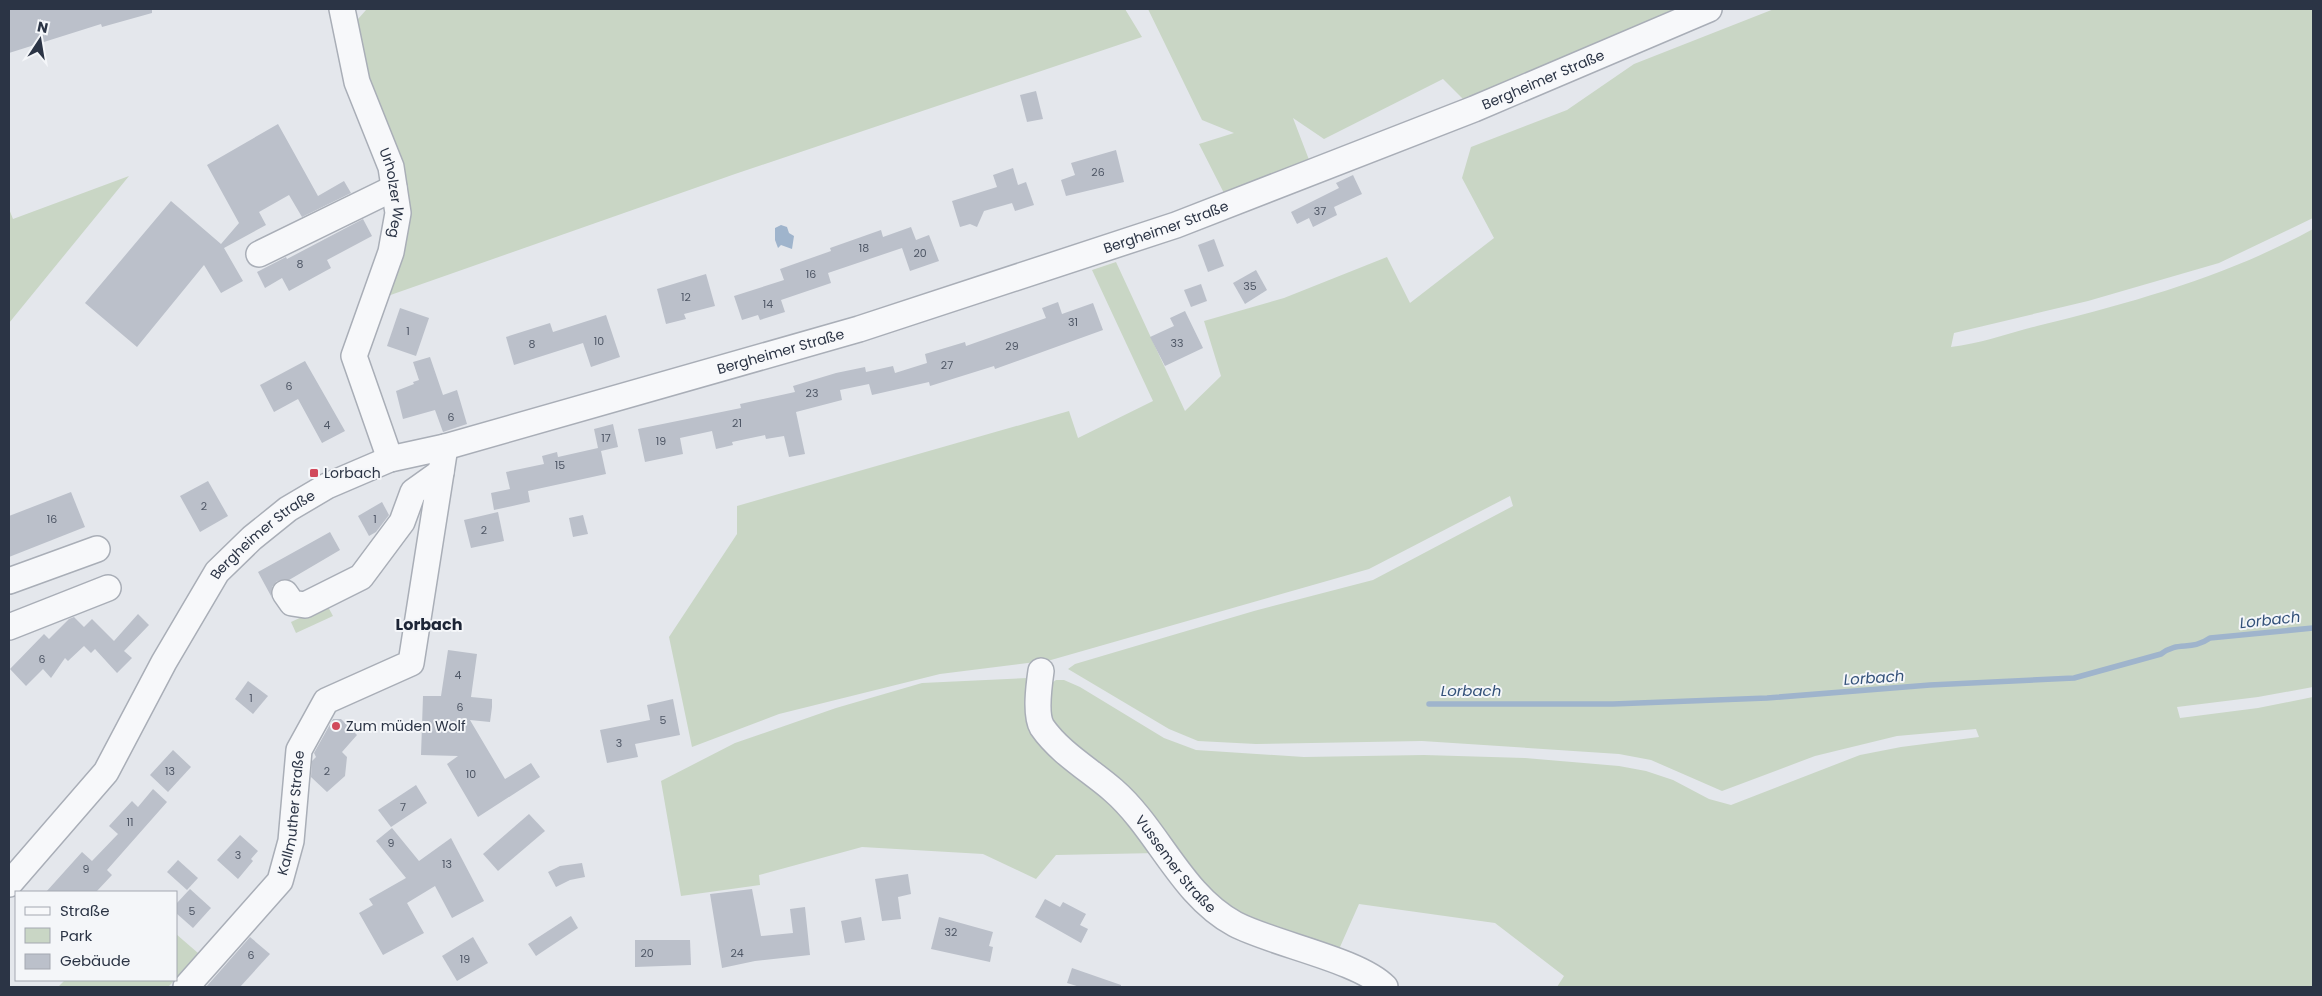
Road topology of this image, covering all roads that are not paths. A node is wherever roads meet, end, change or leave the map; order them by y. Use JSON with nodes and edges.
{"nodes":[{"id":1,"x":1709,"y":9,"type":"edge"},
{"id":2,"x":342,"y":11,"type":"edge"},
{"id":3,"x":394,"y":188,"type":"junction"},
{"id":4,"x":259,"y":254,"type":"dead end"},
{"id":5,"x":445,"y":446,"type":"junction"},
{"id":6,"x":390,"y":459,"type":"junction"},
{"id":7,"x":441,"y":472,"type":"junction"},
{"id":8,"x":97,"y":549,"type":"dead end"},
{"id":9,"x":9,"y":581,"type":"edge"},
{"id":10,"x":108,"y":588,"type":"dead end"},
{"id":11,"x":285,"y":592,"type":"dead end"},
{"id":12,"x":9,"y":627,"type":"edge"},
{"id":13,"x":1041,"y":671,"type":"dead end"},
{"id":14,"x":9,"y":884,"type":"edge"},
{"id":15,"x":186,"y":987,"type":"edge"},
{"id":16,"x":1385,"y":987,"type":"edge"}],
"edges":[{"from":1,"to":5,"type":"street","name":"Bergheimer Straße"},
{"from":2,"to":3,"type":"street","name":"Urholzer Weg"},
{"from":3,"to":4,"type":"street"},
{"from":3,"to":6,"type":"street","name":"Urholzer Weg"},
{"from":5,"to":6,"type":"street","name":"Bergheimer Straße"},
{"from":5,"to":7,"type":"street"},
{"from":6,"to":14,"type":"street","name":"Bergheimer Straße"},
{"from":7,"to":11,"type":"street"},
{"from":7,"to":15,"type":"street","name":"Kallmuther Straße"},
{"from":8,"to":9,"type":"street"},
{"from":10,"to":12,"type":"street"},
{"from":13,"to":16,"type":"street","name":"Vussemer Straße"}]}
